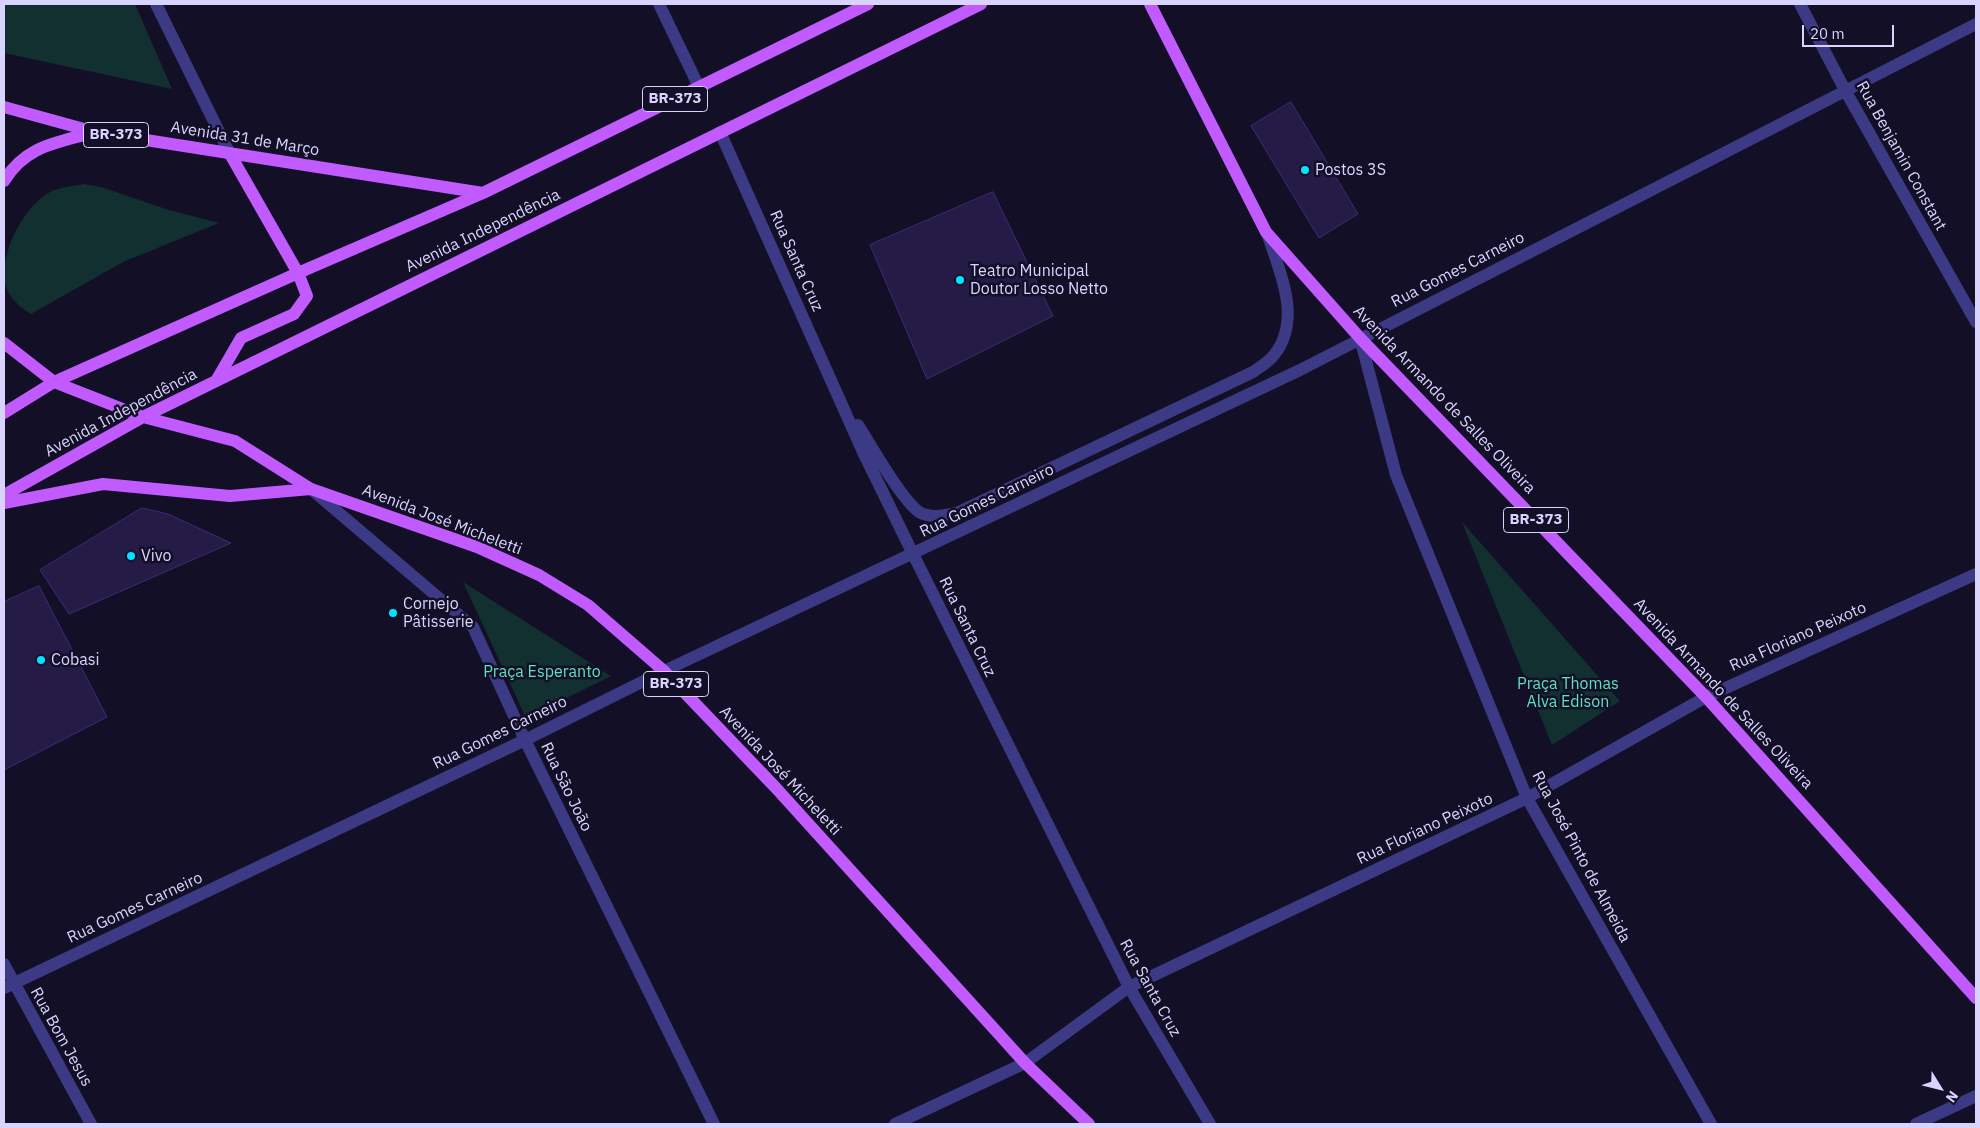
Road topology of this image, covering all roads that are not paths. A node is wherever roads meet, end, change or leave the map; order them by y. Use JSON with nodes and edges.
{"nodes":[{"id":1,"x":156,"y":4,"type":"edge"},
{"id":2,"x":659,"y":4,"type":"edge"},
{"id":3,"x":868,"y":4,"type":"edge"},
{"id":4,"x":981,"y":4,"type":"edge"},
{"id":5,"x":1150,"y":4,"type":"edge"},
{"id":6,"x":1800,"y":4,"type":"edge"},
{"id":7,"x":1976,"y":24,"type":"edge"},
{"id":8,"x":700,"y":87,"type":"junction"},
{"id":9,"x":1845,"y":90,"type":"junction"},
{"id":10,"x":4,"y":108,"type":"edge"},
{"id":11,"x":95,"y":132,"type":"junction"},
{"id":12,"x":720,"y":132,"type":"junction"},
{"id":13,"x":230,"y":154,"type":"junction"},
{"id":14,"x":4,"y":181,"type":"edge"},
{"id":15,"x":483,"y":193,"type":"junction"},
{"id":16,"x":1266,"y":232,"type":"junction"},
{"id":17,"x":298,"y":273,"type":"junction"},
{"id":18,"x":1976,"y":322,"type":"edge"},
{"id":19,"x":1360,"y":338,"type":"junction"},
{"id":20,"x":4,"y":343,"type":"edge"},
{"id":21,"x":216,"y":381,"type":"junction"},
{"id":22,"x":54,"y":382,"type":"junction"},
{"id":23,"x":836,"y":391,"type":"junction"},
{"id":24,"x":4,"y":412,"type":"edge"},
{"id":25,"x":143,"y":416,"type":"junction"},
{"id":26,"x":311,"y":489,"type":"junction"},
{"id":27,"x":4,"y":495,"type":"edge"},
{"id":28,"x":4,"y":503,"type":"edge"},
{"id":29,"x":913,"y":554,"type":"junction"},
{"id":30,"x":1976,"y":574,"type":"edge"},
{"id":31,"x":664,"y":671,"type":"junction"},
{"id":32,"x":1706,"y":696,"type":"junction"},
{"id":33,"x":525,"y":740,"type":"junction"},
{"id":34,"x":1527,"y":798,"type":"junction"},
{"id":35,"x":4,"y":964,"type":"edge"},
{"id":36,"x":8,"y":986,"type":"edge"},
{"id":37,"x":1129,"y":987,"type":"junction"},
{"id":38,"x":1976,"y":998,"type":"edge"},
{"id":39,"x":1025,"y":1063,"type":"junction"},
{"id":40,"x":1976,"y":1096,"type":"edge"},
{"id":41,"x":91,"y":1124,"type":"edge"},
{"id":42,"x":714,"y":1124,"type":"edge"},
{"id":43,"x":895,"y":1124,"type":"edge"},
{"id":44,"x":1089,"y":1124,"type":"edge"},
{"id":45,"x":1210,"y":1124,"type":"edge"},
{"id":46,"x":1711,"y":1124,"type":"edge"},
{"id":47,"x":1916,"y":1124,"type":"edge"}],
"edges":[{"from":1,"to":13,"type":"street"},
{"from":2,"to":8,"type":"street"},
{"from":3,"to":8,"type":"main road","name":"Avenida Independência","number":"BR-373"},
{"from":4,"to":12,"type":"main road","name":"Avenida Independência"},
{"from":5,"to":16,"type":"main road","name":"Avenida Armando de Salles Oliveira","number":"BR-373"},
{"from":6,"to":9,"type":"street","name":"Rua Benjamin Constant"},
{"from":7,"to":9,"type":"street","name":"Rua Gomes Carneiro"},
{"from":8,"to":15,"type":"main road","name":"Avenida Independência","number":"BR-373"},
{"from":9,"to":18,"type":"street","name":"Rua Benjamin Constant"},
{"from":9,"to":19,"type":"street","name":"Rua Gomes Carneiro"},
{"from":10,"to":11,"type":"main road","name":"Avenida 31 de Março","number":"BR-373"},
{"from":11,"to":13,"type":"main road","name":"Avenida 31 de Março","number":"BR-373"},
{"from":11,"to":14,"type":"main road"},
{"from":12,"to":21,"type":"main road","name":"Avenida Independência"},
{"from":12,"to":23,"type":"street","name":"Rua Santa Cruz"},
{"from":13,"to":15,"type":"main road","name":"Avenida 31 de Março","number":"BR-373"},
{"from":13,"to":17,"type":"main road"},
{"from":15,"to":17,"type":"main road","name":"Avenida Independência"},
{"from":16,"to":19,"type":"main road","name":"Avenida Armando de Salles Oliveira","number":"BR-373"},
{"from":16,"to":23,"type":"street","name":"Rua Gomes Carneiro"},
{"from":17,"to":21,"type":"main road"},
{"from":17,"to":22,"type":"main road","name":"Avenida Independência"},
{"from":19,"to":29,"type":"street","name":"Rua Gomes Carneiro"},
{"from":19,"to":32,"type":"main road","name":"Avenida Armando de Salles Oliveira","number":"BR-373"},
{"from":19,"to":34,"type":"street","name":"Rua José Pinto de Almeida"},
{"from":20,"to":22,"type":"main road","number":"BR-373"},
{"from":21,"to":25,"type":"main road","name":"Avenida Independência"},
{"from":22,"to":24,"type":"main road","name":"Avenida Independência"},
{"from":22,"to":25,"type":"main road","number":"BR-373"},
{"from":23,"to":29,"type":"street","name":"Rua Santa Cruz"},
{"from":25,"to":26,"type":"main road","name":"Avenida José Micheletti","number":"BR-373"},
{"from":25,"to":27,"type":"main road","name":"Avenida Independência"},
{"from":26,"to":28,"type":"main road"},
{"from":26,"to":31,"type":"main road","name":"Avenida José Micheletti","number":"BR-373"},
{"from":26,"to":33,"type":"street","name":"Rua São João"},
{"from":29,"to":31,"type":"street","name":"Rua Gomes Carneiro"},
{"from":29,"to":37,"type":"street","name":"Rua Santa Cruz"},
{"from":30,"to":32,"type":"street","name":"Rua Floriano Peixoto"},
{"from":31,"to":33,"type":"street","name":"Rua Gomes Carneiro"},
{"from":31,"to":39,"type":"main road","name":"Avenida José Micheletti","number":"BR-373"},
{"from":32,"to":34,"type":"street","name":"Rua Floriano Peixoto"},
{"from":32,"to":38,"type":"main road","name":"Avenida Armando de Salles Oliveira","number":"BR-373"},
{"from":33,"to":36,"type":"street","name":"Rua Gomes Carneiro"},
{"from":33,"to":42,"type":"street","name":"Rua São João"},
{"from":34,"to":37,"type":"street","name":"Rua Floriano Peixoto"},
{"from":34,"to":46,"type":"street","name":"Rua José Pinto de Almeida"},
{"from":35,"to":36,"type":"street","name":"Rua Bom Jesus"},
{"from":36,"to":41,"type":"street","name":"Rua Bom Jesus"},
{"from":37,"to":39,"type":"street","name":"Rua Floriano Peixoto"},
{"from":37,"to":45,"type":"street","name":"Rua Santa Cruz"},
{"from":39,"to":43,"type":"street","name":"Rua Floriano Peixoto"},
{"from":39,"to":44,"type":"main road","name":"Avenida José Micheletti","number":"BR-373"},
{"from":40,"to":47,"type":"street"}]}
